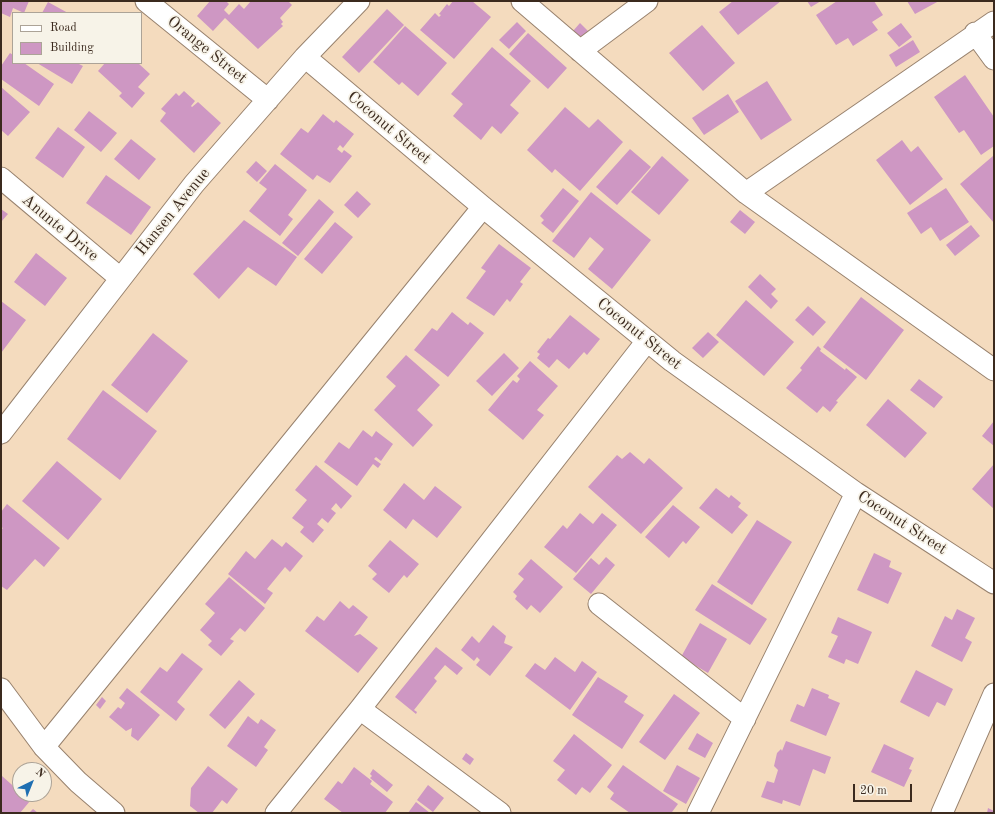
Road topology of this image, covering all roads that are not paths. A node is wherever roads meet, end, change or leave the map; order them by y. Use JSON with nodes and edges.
{"nodes":[{"id":1,"x":146,"y":1,"type":"edge"},
{"id":2,"x":359,"y":1,"type":"edge"},
{"id":3,"x":522,"y":1,"type":"edge"},
{"id":4,"x":647,"y":1,"type":"edge"},
{"id":5,"x":994,"y":22,"type":"edge"},
{"id":6,"x":976,"y":34,"type":"junction"},
{"id":7,"x":580,"y":51,"type":"junction"},
{"id":8,"x":305,"y":57,"type":"junction"},
{"id":9,"x":994,"y":59,"type":"edge"},
{"id":10,"x":268,"y":100,"type":"junction"},
{"id":11,"x":1,"y":178,"type":"edge"},
{"id":12,"x":746,"y":193,"type":"junction"},
{"id":13,"x":483,"y":207,"type":"junction"},
{"id":14,"x":120,"y":278,"type":"junction"},
{"id":15,"x":647,"y":341,"type":"junction"},
{"id":16,"x":994,"y":370,"type":"edge"},
{"id":17,"x":1,"y":433,"type":"edge"},
{"id":18,"x":856,"y":493,"type":"junction"},
{"id":19,"x":994,"y":583,"type":"edge"},
{"id":20,"x":599,"y":604,"type":"dead end"},
{"id":21,"x":1,"y":689,"type":"edge"},
{"id":22,"x":994,"y":694,"type":"edge"},
{"id":23,"x":360,"y":709,"type":"junction"},
{"id":24,"x":745,"y":719,"type":"junction"},
{"id":25,"x":44,"y":747,"type":"junction"},
{"id":26,"x":114,"y":813,"type":"edge"},
{"id":27,"x":276,"y":813,"type":"edge"},
{"id":28,"x":500,"y":813,"type":"edge"},
{"id":29,"x":698,"y":813,"type":"edge"},
{"id":30,"x":942,"y":813,"type":"edge"}],
"edges":[{"from":1,"to":10,"type":"street","name":"Orange Street"},
{"from":2,"to":8,"type":"street","name":"Hansen Avenue"},
{"from":3,"to":7,"type":"street"},
{"from":4,"to":7,"type":"street"},
{"from":5,"to":6,"type":"street"},
{"from":6,"to":9,"type":"street"},
{"from":6,"to":12,"type":"street"},
{"from":7,"to":12,"type":"street"},
{"from":8,"to":10,"type":"street","name":"Hansen Avenue"},
{"from":8,"to":13,"type":"street","name":"Coconut Street"},
{"from":10,"to":14,"type":"street","name":"Hansen Avenue"},
{"from":11,"to":14,"type":"street","name":"Anunte Drive"},
{"from":12,"to":16,"type":"street"},
{"from":13,"to":15,"type":"street","name":"Coconut Street"},
{"from":13,"to":25,"type":"street"},
{"from":14,"to":17,"type":"street","name":"Hansen Avenue"},
{"from":15,"to":18,"type":"street","name":"Coconut Street"},
{"from":15,"to":23,"type":"street"},
{"from":18,"to":19,"type":"street","name":"Coconut Street"},
{"from":18,"to":24,"type":"street"},
{"from":20,"to":24,"type":"street"},
{"from":21,"to":25,"type":"street"},
{"from":22,"to":30,"type":"street"},
{"from":23,"to":27,"type":"street"},
{"from":23,"to":28,"type":"street"},
{"from":24,"to":29,"type":"street"},
{"from":25,"to":26,"type":"street"}]}
